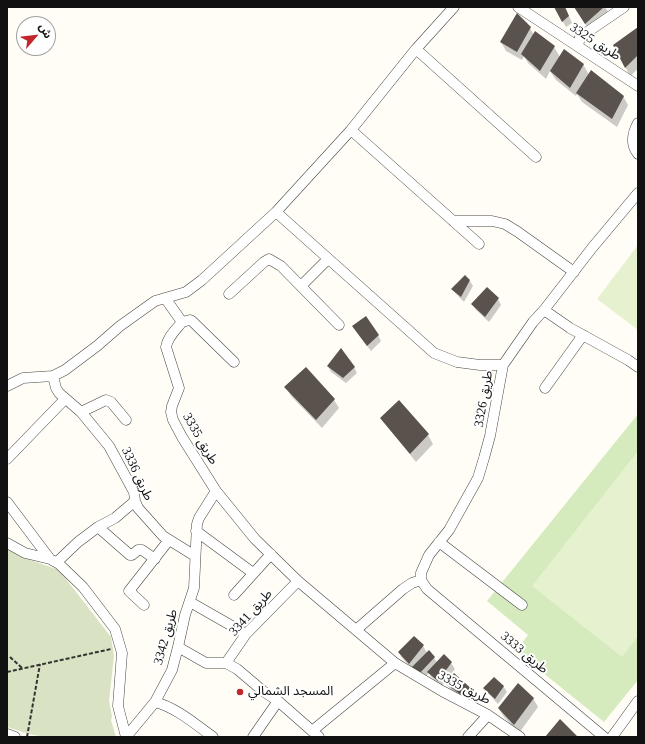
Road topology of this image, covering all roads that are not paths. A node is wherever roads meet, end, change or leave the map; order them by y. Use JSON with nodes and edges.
{"nodes":[{"id":1,"x":454,"y":7,"type":"edge"},
{"id":2,"x":518,"y":7,"type":"edge"},
{"id":3,"x":624,"y":7,"type":"edge"},
{"id":4,"x":578,"y":46,"type":"junction"},
{"id":5,"x":416,"y":49,"type":"junction"},
{"id":6,"x":638,"y":86,"type":"edge"},
{"id":7,"x":638,"y":123,"type":"edge"},
{"id":8,"x":351,"y":130,"type":"junction"},
{"id":9,"x":638,"y":154,"type":"edge"},
{"id":10,"x":536,"y":156,"type":"dead end"},
{"id":11,"x":638,"y":193,"type":"edge"},
{"id":12,"x":276,"y":212,"type":"junction"},
{"id":13,"x":453,"y":221,"type":"junction"},
{"id":14,"x":479,"y":244,"type":"dead end"},
{"id":15,"x":328,"y":259,"type":"junction"},
{"id":16,"x":574,"y":272,"type":"junction"},
{"id":17,"x":300,"y":286,"type":"junction"},
{"id":18,"x":229,"y":294,"type":"dead end"},
{"id":19,"x":165,"y":298,"type":"junction"},
{"id":20,"x":544,"y":310,"type":"junction"},
{"id":21,"x":182,"y":322,"type":"junction"},
{"id":22,"x":339,"y":325,"type":"dead end"},
{"id":23,"x":583,"y":335,"type":"junction"},
{"id":24,"x":234,"y":362,"type":"dead end"},
{"id":25,"x":503,"y":365,"type":"junction"},
{"id":26,"x":638,"y":367,"type":"edge"},
{"id":27,"x":53,"y":376,"type":"junction"},
{"id":28,"x":7,"y":386,"type":"edge"},
{"id":29,"x":545,"y":388,"type":"dead end"},
{"id":30,"x":65,"y":399,"type":"junction"},
{"id":31,"x":81,"y":412,"type":"junction"},
{"id":32,"x":126,"y":420,"type":"dead end"},
{"id":33,"x":7,"y":459,"type":"edge"},
{"id":34,"x":216,"y":491,"type":"junction"},
{"id":35,"x":135,"y":501,"type":"junction"},
{"id":36,"x":7,"y":502,"type":"edge"},
{"id":37,"x":98,"y":527,"type":"junction"},
{"id":38,"x":196,"y":531,"type":"junction"},
{"id":39,"x":169,"y":540,"type":"junction"},
{"id":40,"x":439,"y":542,"type":"junction"},
{"id":41,"x":7,"y":544,"type":"edge"},
{"id":42,"x":271,"y":554,"type":"junction"},
{"id":43,"x":195,"y":556,"type":"junction"},
{"id":44,"x":155,"y":559,"type":"junction"},
{"id":45,"x":55,"y":561,"type":"junction"},
{"id":46,"x":253,"y":573,"type":"junction"},
{"id":47,"x":421,"y":580,"type":"junction"},
{"id":48,"x":298,"y":582,"type":"junction"},
{"id":49,"x":234,"y":595,"type":"dead end"},
{"id":50,"x":190,"y":602,"type":"junction"},
{"id":51,"x":144,"y":605,"type":"dead end"},
{"id":52,"x":522,"y":605,"type":"dead end"},
{"id":53,"x":356,"y":630,"type":"junction"},
{"id":54,"x":246,"y":634,"type":"junction"},
{"id":55,"x":178,"y":648,"type":"junction"},
{"id":56,"x":226,"y":663,"type":"junction"},
{"id":57,"x":395,"y":663,"type":"junction"},
{"id":58,"x":278,"y":701,"type":"junction"},
{"id":59,"x":638,"y":701,"type":"edge"},
{"id":60,"x":155,"y":702,"type":"junction"},
{"id":61,"x":634,"y":714,"type":"edge"},
{"id":62,"x":488,"y":715,"type":"junction"},
{"id":63,"x":7,"y":734,"type":"edge"},
{"id":64,"x":315,"y":734,"type":"edge"},
{"id":65,"x":15,"y":737,"type":"edge"},
{"id":66,"x":126,"y":737,"type":"edge"},
{"id":67,"x":213,"y":737,"type":"edge"},
{"id":68,"x":253,"y":737,"type":"edge"},
{"id":69,"x":468,"y":737,"type":"edge"},
{"id":70,"x":520,"y":737,"type":"edge"},
{"id":71,"x":604,"y":737,"type":"edge"},
{"id":72,"x":612,"y":737,"type":"edge"}],
"edges":[{"from":1,"to":5,"type":"street"},
{"from":2,"to":4,"type":"street","name":"طريق 3325"},
{"from":3,"to":4,"type":"street"},
{"from":4,"to":6,"type":"street","name":"طريق 3325"},
{"from":5,"to":8,"type":"street"},
{"from":5,"to":10,"type":"street"},
{"from":7,"to":9,"type":"street"},
{"from":8,"to":12,"type":"street"},
{"from":8,"to":13,"type":"street"},
{"from":11,"to":16,"type":"street","name":"طريق 3326"},
{"from":12,"to":15,"type":"street"},
{"from":12,"to":19,"type":"street"},
{"from":13,"to":14,"type":"street"},
{"from":13,"to":16,"type":"street"},
{"from":15,"to":17,"type":"street"},
{"from":15,"to":25,"type":"street"},
{"from":16,"to":20,"type":"street","name":"طريق 3326"},
{"from":17,"to":18,"type":"street"},
{"from":17,"to":22,"type":"street"},
{"from":19,"to":21,"type":"street"},
{"from":19,"to":27,"type":"street"},
{"from":20,"to":23,"type":"street"},
{"from":20,"to":25,"type":"street","name":"طريق 3326"},
{"from":21,"to":24,"type":"street"},
{"from":21,"to":34,"type":"street","name":"طريق 3335"},
{"from":23,"to":26,"type":"street"},
{"from":23,"to":29,"type":"street"},
{"from":25,"to":40,"type":"street","name":"طريق 3326"},
{"from":27,"to":28,"type":"street"},
{"from":27,"to":30,"type":"street","name":"طريق 3336"},
{"from":30,"to":31,"type":"street","name":"طريق 3336"},
{"from":30,"to":33,"type":"street"},
{"from":31,"to":32,"type":"street"},
{"from":31,"to":35,"type":"street","name":"طريق 3336"},
{"from":34,"to":38,"type":"street","name":"طريق 3342"},
{"from":34,"to":42,"type":"street","name":"طريق 3335"},
{"from":35,"to":37,"type":"street"},
{"from":35,"to":39,"type":"street","name":"طريق 3336"},
{"from":36,"to":45,"type":"street"},
{"from":37,"to":44,"type":"street"},
{"from":37,"to":45,"type":"street"},
{"from":38,"to":43,"type":"street","name":"طريق 3342"},
{"from":38,"to":46,"type":"street"},
{"from":39,"to":43,"type":"street","name":"طريق 3336"},
{"from":39,"to":44,"type":"street"},
{"from":40,"to":47,"type":"street","name":"طريق 3326"},
{"from":40,"to":52,"type":"street"},
{"from":41,"to":45,"type":"street"},
{"from":42,"to":46,"type":"street"},
{"from":42,"to":48,"type":"street","name":"طريق 3335"},
{"from":43,"to":50,"type":"street","name":"طريق 3342"},
{"from":44,"to":51,"type":"street"},
{"from":45,"to":66,"type":"street"},
{"from":46,"to":49,"type":"street"},
{"from":47,"to":53,"type":"street"},
{"from":47,"to":71,"type":"street","name":"طريق 3333"},
{"from":48,"to":53,"type":"street","name":"طريق 3335"},
{"from":48,"to":54,"type":"street","name":"طريق 3341"},
{"from":50,"to":54,"type":"street","name":"طريق 3342"},
{"from":50,"to":55,"type":"street","name":"طريق 3342"},
{"from":53,"to":57,"type":"street","name":"طريق 3335"},
{"from":54,"to":56,"type":"street","name":"طريق 3341"},
{"from":55,"to":56,"type":"street"},
{"from":55,"to":60,"type":"street","name":"طريق 3342"},
{"from":56,"to":58,"type":"street"},
{"from":57,"to":62,"type":"street","name":"طريق 3335"},
{"from":57,"to":64,"type":"street"},
{"from":58,"to":64,"type":"street"},
{"from":58,"to":68,"type":"street"},
{"from":59,"to":61,"type":"street"},
{"from":60,"to":66,"type":"street","name":"طريق 3342"},
{"from":60,"to":67,"type":"street"},
{"from":61,"to":72,"type":"street"},
{"from":62,"to":69,"type":"street"},
{"from":62,"to":70,"type":"street","name":"طريق 3335"},
{"from":63,"to":65,"type":"street"}]}
